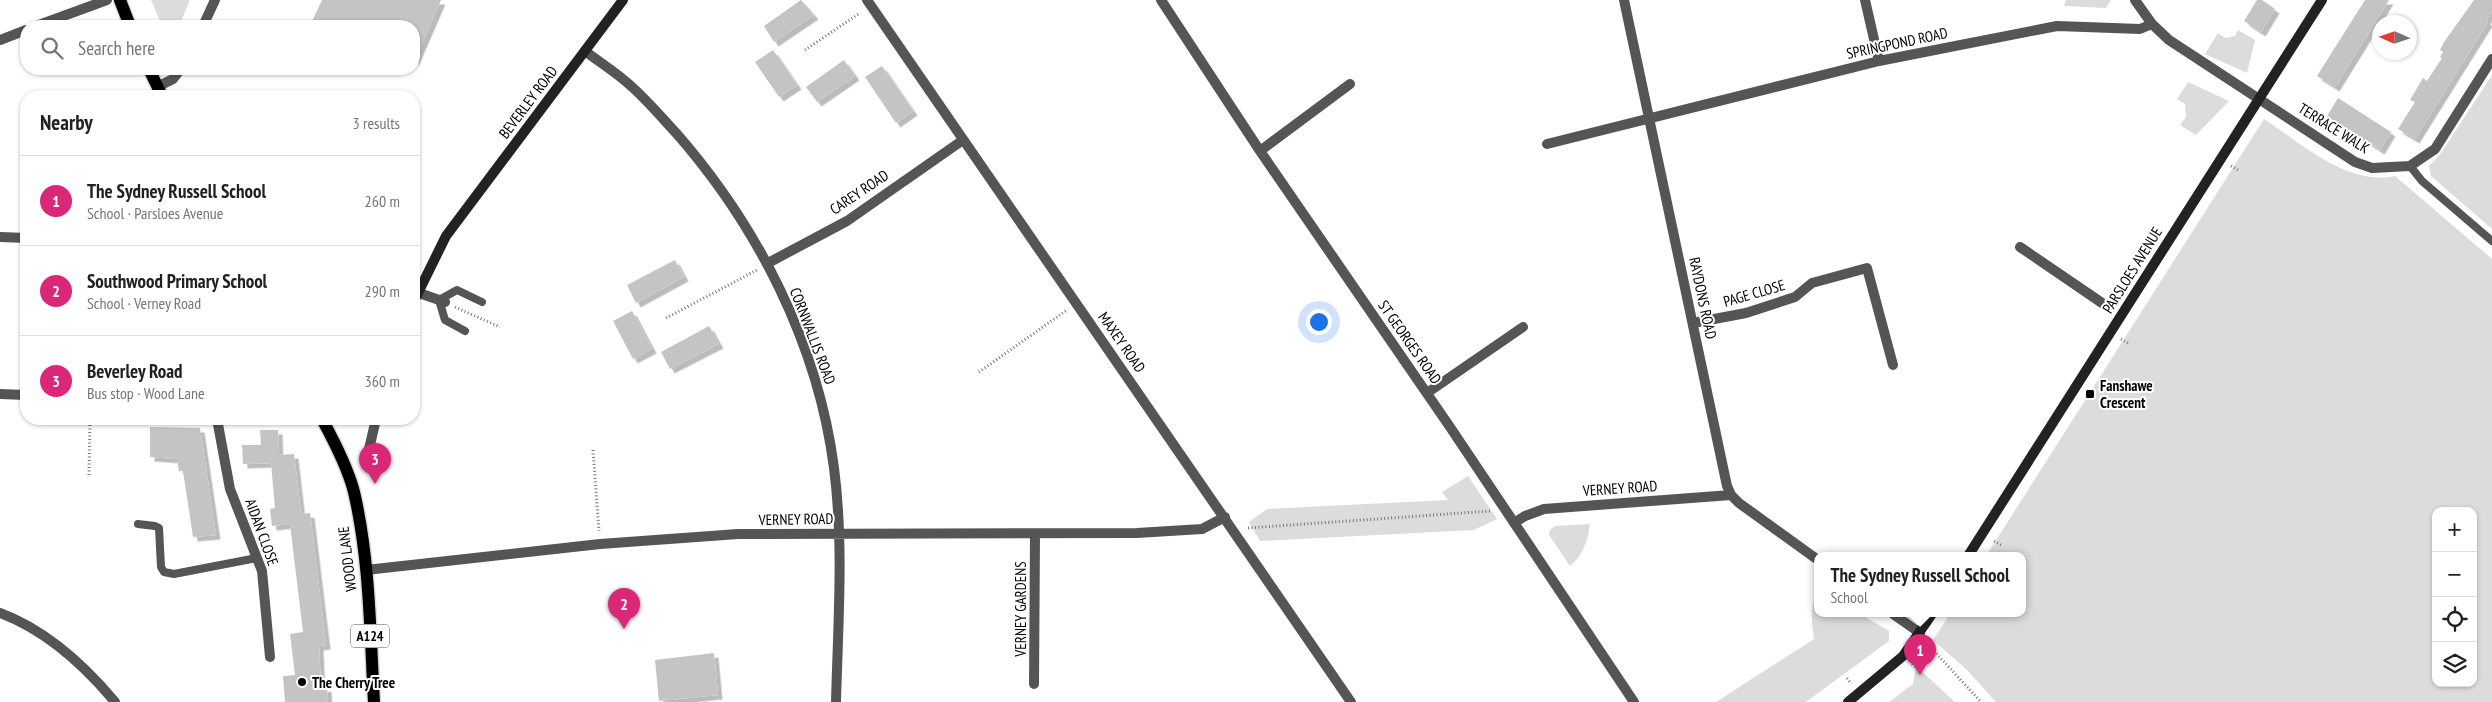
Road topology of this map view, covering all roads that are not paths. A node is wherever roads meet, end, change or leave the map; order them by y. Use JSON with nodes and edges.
{"nodes":[{"id":1,"x":107,"y":0,"type":"edge"},
{"id":2,"x":120,"y":0,"type":"edge"},
{"id":3,"x":215,"y":0,"type":"edge"},
{"id":4,"x":623,"y":0,"type":"edge"},
{"id":5,"x":1624,"y":0,"type":"edge"},
{"id":6,"x":1865,"y":0,"type":"edge"},
{"id":7,"x":2135,"y":0,"type":"edge"},
{"id":8,"x":2322,"y":0,"type":"edge"},
{"id":9,"x":1163,"y":1,"type":"edge"},
{"id":10,"x":869,"y":3,"type":"edge"},
{"id":11,"x":52,"y":20,"type":"edge"},
{"id":12,"x":128,"y":20,"type":"edge"},
{"id":13,"x":206,"y":20,"type":"edge"},
{"id":14,"x":2152,"y":24,"type":"junction"},
{"id":15,"x":20,"y":32,"type":"edge"},
{"id":16,"x":0,"y":40,"type":"edge"},
{"id":17,"x":585,"y":51,"type":"junction"},
{"id":18,"x":2492,"y":59,"type":"edge"},
{"id":19,"x":1879,"y":61,"type":"junction"},
{"id":20,"x":152,"y":75,"type":"edge"},
{"id":21,"x":176,"y":75,"type":"edge"},
{"id":22,"x":1350,"y":84,"type":"dead end"},
{"id":23,"x":158,"y":90,"type":"edge"},
{"id":24,"x":161,"y":90,"type":"edge"},
{"id":25,"x":2260,"y":100,"type":"junction"},
{"id":26,"x":1650,"y":118,"type":"junction"},
{"id":27,"x":963,"y":140,"type":"junction"},
{"id":28,"x":1547,"y":144,"type":"dead end"},
{"id":29,"x":1260,"y":151,"type":"junction"},
{"id":30,"x":2410,"y":166,"type":"junction"},
{"id":31,"x":0,"y":237,"type":"edge"},
{"id":32,"x":20,"y":238,"type":"edge"},
{"id":33,"x":2492,"y":241,"type":"edge"},
{"id":34,"x":2020,"y":247,"type":"dead end"},
{"id":35,"x":768,"y":262,"type":"junction"},
{"id":36,"x":420,"y":289,"type":"edge"},
{"id":37,"x":420,"y":298,"type":"edge"},
{"id":38,"x":442,"y":301,"type":"junction"},
{"id":39,"x":482,"y":302,"type":"dead end"},
{"id":40,"x":2106,"y":304,"type":"dead end"},
{"id":41,"x":1693,"y":323,"type":"junction"},
{"id":42,"x":1523,"y":327,"type":"dead end"},
{"id":43,"x":465,"y":330,"type":"dead end"},
{"id":44,"x":1893,"y":365,"type":"dead end"},
{"id":45,"x":1427,"y":393,"type":"junction"},
{"id":46,"x":0,"y":394,"type":"edge"},
{"id":47,"x":20,"y":395,"type":"edge"},
{"id":48,"x":218,"y":425,"type":"edge"},
{"id":49,"x":325,"y":425,"type":"edge"},
{"id":50,"x":375,"y":425,"type":"edge"},
{"id":51,"x":369,"y":449,"type":"dead end"},
{"id":52,"x":1731,"y":495,"type":"junction"},
{"id":53,"x":1225,"y":517,"type":"junction"},
{"id":54,"x":1514,"y":523,"type":"junction"},
{"id":55,"x":138,"y":524,"type":"dead end"},
{"id":56,"x":839,"y":533,"type":"junction"},
{"id":57,"x":1035,"y":535,"type":"junction"},
{"id":58,"x":1971,"y":552,"type":"edge"},
{"id":59,"x":1814,"y":557,"type":"edge"},
{"id":60,"x":257,"y":558,"type":"junction"},
{"id":61,"x":366,"y":570,"type":"junction"},
{"id":62,"x":0,"y":613,"type":"edge"},
{"id":63,"x":1897,"y":617,"type":"edge"},
{"id":64,"x":1930,"y":617,"type":"edge"},
{"id":65,"x":1920,"y":633,"type":"junction"},
{"id":66,"x":270,"y":657,"type":"dead end"},
{"id":67,"x":1034,"y":684,"type":"dead end"},
{"id":68,"x":115,"y":702,"type":"edge"},
{"id":69,"x":374,"y":702,"type":"edge"},
{"id":70,"x":836,"y":702,"type":"edge"},
{"id":71,"x":1351,"y":702,"type":"edge"},
{"id":72,"x":1634,"y":702,"type":"edge"},
{"id":73,"x":1848,"y":702,"type":"edge"}],
"edges":[{"from":1,"to":11,"type":"street"},
{"from":2,"to":12,"type":"main road"},
{"from":3,"to":13,"type":"street"},
{"from":4,"to":17,"type":"street","name":"BEVERLEY ROAD"},
{"from":5,"to":26,"type":"street","name":"RAYDONS ROAD"},
{"from":6,"to":19,"type":"street"},
{"from":7,"to":14,"type":"street"},
{"from":8,"to":25,"type":"street","name":"PARSLOES AVENUE"},
{"from":9,"to":29,"type":"street","name":"ST GEORGES ROAD"},
{"from":10,"to":27,"type":"street","name":"MAXEY ROAD"},
{"from":14,"to":19,"type":"street","name":"SPRINGPOND ROAD"},
{"from":14,"to":25,"type":"street"},
{"from":15,"to":16,"type":"street"},
{"from":17,"to":35,"type":"street","name":"CORNWALLIS ROAD"},
{"from":17,"to":36,"type":"street","name":"BEVERLEY ROAD"},
{"from":18,"to":30,"type":"street"},
{"from":19,"to":26,"type":"street","name":"SPRINGPOND ROAD"},
{"from":20,"to":23,"type":"main road"},
{"from":21,"to":24,"type":"street"},
{"from":22,"to":29,"type":"street"},
{"from":25,"to":30,"type":"street","name":"TERRACE WALK"},
{"from":25,"to":58,"type":"street","name":"PARSLOES AVENUE"},
{"from":26,"to":28,"type":"street","name":"SPRINGPOND ROAD"},
{"from":26,"to":41,"type":"street","name":"RAYDONS ROAD"},
{"from":27,"to":35,"type":"street","name":"CAREY ROAD"},
{"from":27,"to":53,"type":"street","name":"MAXEY ROAD"},
{"from":29,"to":45,"type":"street","name":"ST GEORGES ROAD"},
{"from":30,"to":33,"type":"lane"},
{"from":31,"to":32,"type":"street"},
{"from":34,"to":40,"type":"street","name":"PARSLOES AVENUE"},
{"from":35,"to":56,"type":"street","name":"CORNWALLIS ROAD"},
{"from":37,"to":38,"type":"street"},
{"from":38,"to":39,"type":"lane"},
{"from":38,"to":43,"type":"lane"},
{"from":41,"to":44,"type":"street","name":"PAGE CLOSE"},
{"from":41,"to":52,"type":"street","name":"RAYDONS ROAD"},
{"from":42,"to":45,"type":"street"},
{"from":45,"to":54,"type":"street","name":"ST GEORGES ROAD"},
{"from":46,"to":47,"type":"street"},
{"from":48,"to":60,"type":"street","name":"AIDAN CLOSE"},
{"from":49,"to":61,"type":"main road","name":"WOOD LANE","number":"A124"},
{"from":50,"to":51,"type":"street"},
{"from":52,"to":54,"type":"street","name":"VERNEY ROAD"},
{"from":52,"to":59,"type":"street"},
{"from":53,"to":57,"type":"street","name":"VERNEY ROAD"},
{"from":53,"to":71,"type":"street","name":"MAXEY ROAD"},
{"from":54,"to":72,"type":"street","name":"ST GEORGES ROAD"},
{"from":55,"to":60,"type":"lane"},
{"from":56,"to":57,"type":"street","name":"VERNEY ROAD"},
{"from":56,"to":61,"type":"street","name":"VERNEY ROAD"},
{"from":56,"to":70,"type":"street","name":"CORNWALLIS ROAD"},
{"from":57,"to":67,"type":"street","name":"VERNEY GARDENS"},
{"from":60,"to":66,"type":"street","name":"AIDAN CLOSE"},
{"from":61,"to":69,"type":"main road","name":"WOOD LANE","number":"A124"},
{"from":62,"to":68,"type":"street"},
{"from":63,"to":65,"type":"street"},
{"from":64,"to":65,"type":"street"},
{"from":65,"to":73,"type":"street"}]}
